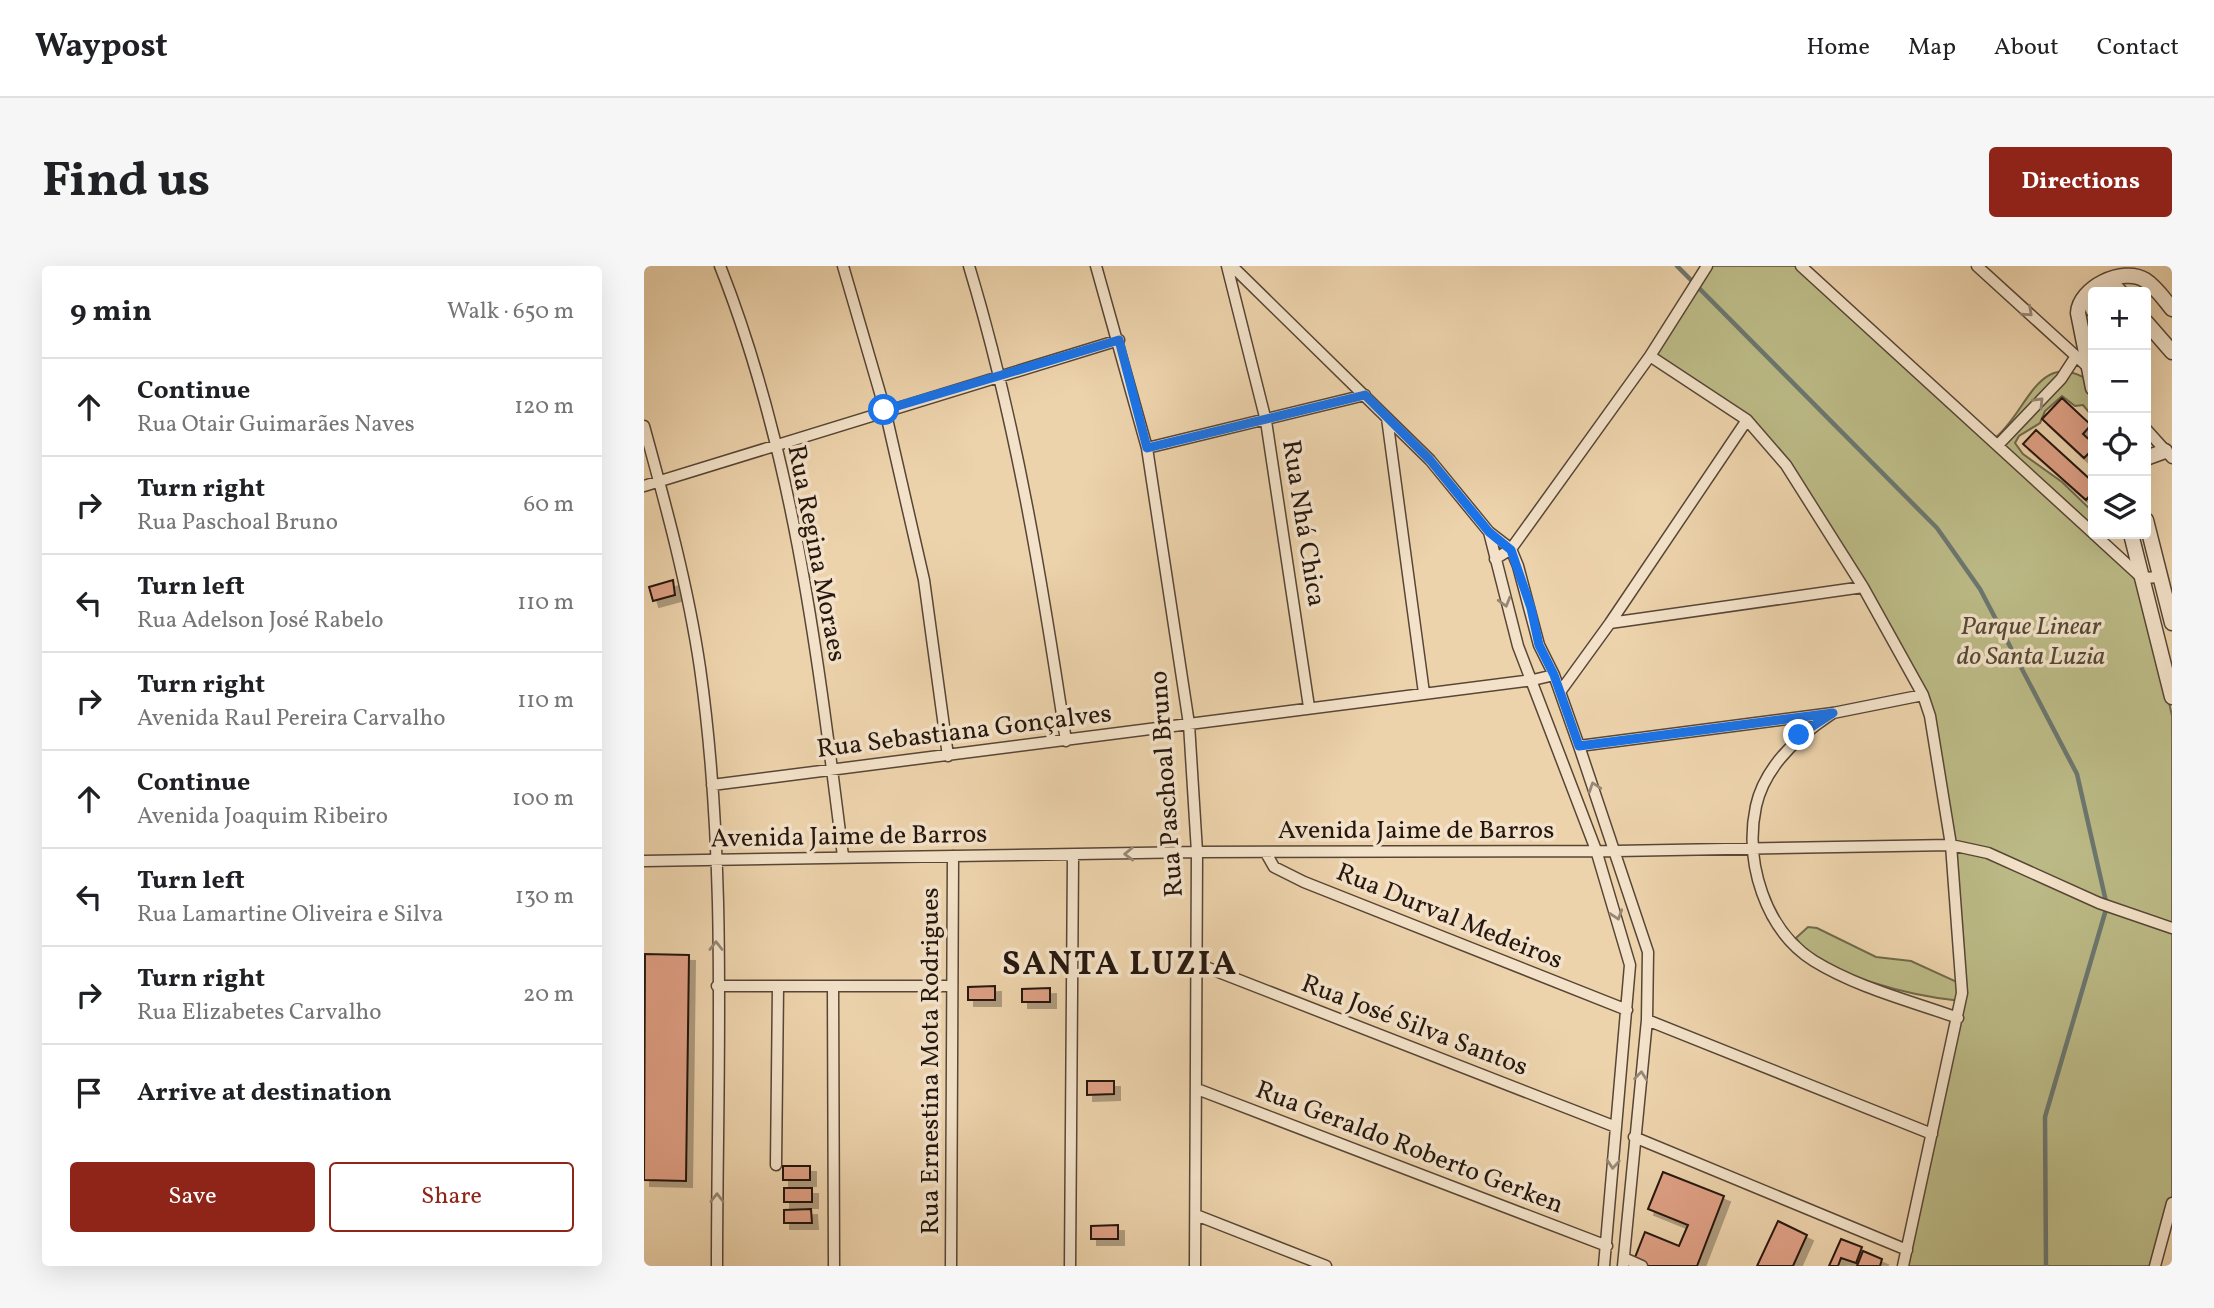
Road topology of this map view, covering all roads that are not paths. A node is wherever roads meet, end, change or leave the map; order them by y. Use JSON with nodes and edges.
{"nodes":[{"id":1,"x":720,"y":266,"type":"edge"},
{"id":2,"x":843,"y":266,"type":"edge"},
{"id":3,"x":969,"y":266,"type":"edge"},
{"id":4,"x":1096,"y":266,"type":"edge"},
{"id":5,"x":1230,"y":266,"type":"edge"},
{"id":6,"x":1706,"y":266,"type":"edge"},
{"id":7,"x":1801,"y":266,"type":"edge"},
{"id":8,"x":1977,"y":266,"type":"edge"},
{"id":9,"x":2109,"y":280,"type":"junction"},
{"id":10,"x":2098,"y":287,"type":"edge"},
{"id":11,"x":2115,"y":287,"type":"edge"},
{"id":12,"x":2088,"y":294,"type":"edge"},
{"id":13,"x":2172,"y":309,"type":"edge"},
{"id":14,"x":2151,"y":328,"type":"edge"},
{"id":15,"x":1119,"y":340,"type":"junction"},
{"id":16,"x":2172,"y":352,"type":"edge"},
{"id":17,"x":1650,"y":356,"type":"junction"},
{"id":18,"x":2076,"y":356,"type":"junction"},
{"id":19,"x":2088,"y":360,"type":"edge"},
{"id":20,"x":2088,"y":368,"type":"edge"},
{"id":21,"x":999,"y":375,"type":"junction"},
{"id":22,"x":1365,"y":395,"type":"junction"},
{"id":23,"x":884,"y":410,"type":"junction"},
{"id":24,"x":1387,"y":418,"type":"junction"},
{"id":25,"x":1747,"y":420,"type":"junction"},
{"id":26,"x":1266,"y":421,"type":"junction"},
{"id":27,"x":644,"y":426,"type":"edge"},
{"id":28,"x":2151,"y":435,"type":"edge"},
{"id":29,"x":774,"y":445,"type":"junction"},
{"id":30,"x":1998,"y":445,"type":"junction"},
{"id":31,"x":1147,"y":448,"type":"junction"},
{"id":32,"x":2169,"y":455,"type":"edge"},
{"id":33,"x":2151,"y":457,"type":"edge"},
{"id":34,"x":660,"y":482,"type":"junction"},
{"id":35,"x":644,"y":486,"type":"edge"},
{"id":36,"x":2088,"y":528,"type":"edge"},
{"id":37,"x":1489,"y":532,"type":"junction"},
{"id":38,"x":2100,"y":539,"type":"edge"},
{"id":39,"x":2132,"y":539,"type":"edge"},
{"id":40,"x":2151,"y":539,"type":"edge"},
{"id":41,"x":1511,"y":550,"type":"junction"},
{"id":42,"x":1495,"y":559,"type":"junction"},
{"id":43,"x":2160,"y":577,"type":"junction"},
{"id":44,"x":2142,"y":578,"type":"junction"},
{"id":45,"x":1863,"y":587,"type":"junction"},
{"id":46,"x":1610,"y":623,"type":"junction"},
{"id":47,"x":2172,"y":623,"type":"edge"},
{"id":48,"x":1554,"y":675,"type":"junction"},
{"id":49,"x":1533,"y":680,"type":"junction"},
{"id":50,"x":1424,"y":692,"type":"junction"},
{"id":51,"x":1560,"y":692,"type":"junction"},
{"id":52,"x":1923,"y":695,"type":"junction"},
{"id":53,"x":2172,"y":697,"type":"edge"},
{"id":54,"x":1309,"y":707,"type":"junction"},
{"id":55,"x":1833,"y":713,"type":"junction"},
{"id":56,"x":1189,"y":724,"type":"junction"},
{"id":57,"x":1066,"y":741,"type":"junction"},
{"id":58,"x":1579,"y":746,"type":"junction"},
{"id":59,"x":948,"y":756,"type":"junction"},
{"id":60,"x":832,"y":770,"type":"junction"},
{"id":61,"x":712,"y":785,"type":"junction"},
{"id":62,"x":1951,"y":845,"type":"junction"},
{"id":63,"x":1754,"y":849,"type":"junction"},
{"id":64,"x":1597,"y":850,"type":"junction"},
{"id":65,"x":1616,"y":851,"type":"junction"},
{"id":66,"x":1197,"y":852,"type":"junction"},
{"id":67,"x":1266,"y":853,"type":"junction"},
{"id":68,"x":843,"y":856,"type":"junction"},
{"id":69,"x":953,"y":856,"type":"junction"},
{"id":70,"x":1073,"y":856,"type":"junction"},
{"id":71,"x":716,"y":860,"type":"junction"},
{"id":72,"x":644,"y":861,"type":"edge"},
{"id":73,"x":2172,"y":928,"type":"edge"},
{"id":74,"x":1198,"y":964,"type":"junction"},
{"id":75,"x":716,"y":986,"type":"junction"},
{"id":76,"x":833,"y":986,"type":"junction"},
{"id":77,"x":952,"y":986,"type":"junction"},
{"id":78,"x":778,"y":987,"type":"junction"},
{"id":79,"x":1627,"y":1010,"type":"junction"},
{"id":80,"x":1958,"y":1018,"type":"junction"},
{"id":81,"x":1647,"y":1020,"type":"junction"},
{"id":82,"x":1197,"y":1089,"type":"junction"},
{"id":83,"x":1616,"y":1127,"type":"junction"},
{"id":84,"x":1932,"y":1134,"type":"junction"},
{"id":85,"x":1634,"y":1137,"type":"junction"},
{"id":86,"x":776,"y":1166,"type":"dead end"},
{"id":87,"x":2172,"y":1203,"type":"edge"},
{"id":88,"x":1196,"y":1215,"type":"junction"},
{"id":89,"x":1607,"y":1246,"type":"junction"},
{"id":90,"x":1907,"y":1250,"type":"junction"},
{"id":91,"x":1624,"y":1262,"type":"edge"},
{"id":92,"x":716,"y":1266,"type":"edge"},
{"id":93,"x":834,"y":1266,"type":"edge"},
{"id":94,"x":951,"y":1266,"type":"edge"},
{"id":95,"x":1070,"y":1266,"type":"edge"},
{"id":96,"x":1195,"y":1266,"type":"edge"},
{"id":97,"x":1326,"y":1266,"type":"edge"},
{"id":98,"x":1604,"y":1266,"type":"edge"},
{"id":99,"x":1642,"y":1266,"type":"edge"},
{"id":100,"x":1903,"y":1266,"type":"edge"},
{"id":101,"x":2155,"y":1266,"type":"edge"}],
"edges":[{"from":1,"to":29,"type":"street","name":"Rua Regina Moraes"},
{"from":2,"to":23,"type":"street"},
{"from":3,"to":21,"type":"street"},
{"from":4,"to":15,"type":"street","name":"Rua Paschoal Bruno"},
{"from":5,"to":22,"type":"street"},
{"from":5,"to":26,"type":"street","name":"Rua Nhá Chica"},
{"from":6,"to":17,"type":"street"},
{"from":7,"to":30,"type":"street"},
{"from":8,"to":18,"type":"street","one_way":true},
{"from":9,"to":10,"type":"street"},
{"from":9,"to":11,"type":"street"},
{"from":9,"to":13,"type":"street"},
{"from":12,"to":19,"type":"street"},
{"from":14,"to":16,"type":"street"},
{"from":15,"to":21,"type":"street"},
{"from":15,"to":31,"type":"street","name":"Rua Paschoal Bruno"},
{"from":17,"to":25,"type":"street"},
{"from":17,"to":41,"type":"street"},
{"from":18,"to":20,"type":"street"},
{"from":30,"to":18,"type":"street","one_way":true},
{"from":21,"to":23,"type":"street"},
{"from":21,"to":57,"type":"street"},
{"from":22,"to":24,"type":"street"},
{"from":22,"to":26,"type":"street"},
{"from":23,"to":29,"type":"street"},
{"from":23,"to":59,"type":"street"},
{"from":24,"to":37,"type":"street"},
{"from":24,"to":50,"type":"street"},
{"from":25,"to":45,"type":"street"},
{"from":25,"to":46,"type":"street"},
{"from":26,"to":31,"type":"street"},
{"from":26,"to":54,"type":"street","name":"Rua Nhá Chica"},
{"from":27,"to":34,"type":"street"},
{"from":28,"to":32,"type":"street"},
{"from":29,"to":34,"type":"street"},
{"from":29,"to":60,"type":"street","name":"Rua Regina Moraes"},
{"from":30,"to":36,"type":"street"},
{"from":31,"to":56,"type":"street","name":"Rua Paschoal Bruno"},
{"from":32,"to":33,"type":"street"},
{"from":34,"to":35,"type":"street"},
{"from":34,"to":61,"type":"street"},
{"from":37,"to":41,"type":"street"},
{"from":37,"to":42,"type":"street"},
{"from":38,"to":44,"type":"street"},
{"from":39,"to":44,"type":"street"},
{"from":40,"to":43,"type":"street"},
{"from":41,"to":42,"type":"street"},
{"from":41,"to":48,"type":"street"},
{"from":42,"to":49,"type":"street","one_way":true},
{"from":43,"to":44,"type":"street"},
{"from":43,"to":47,"type":"street"},
{"from":44,"to":53,"type":"street"},
{"from":45,"to":46,"type":"street"},
{"from":45,"to":52,"type":"street"},
{"from":46,"to":51,"type":"street"},
{"from":48,"to":49,"type":"street","name":"Rua Sebastiana Gonçalves"},
{"from":48,"to":51,"type":"street"},
{"from":49,"to":50,"type":"street","name":"Rua Sebastiana Gonçalves"},
{"from":49,"to":64,"type":"street"},
{"from":50,"to":54,"type":"street","name":"Rua Sebastiana Gonçalves"},
{"from":51,"to":58,"type":"street"},
{"from":52,"to":55,"type":"street"},
{"from":52,"to":62,"type":"street"},
{"from":54,"to":56,"type":"street","name":"Rua Sebastiana Gonçalves"},
{"from":55,"to":58,"type":"street"},
{"from":55,"to":63,"type":"street"},
{"from":56,"to":57,"type":"street","name":"Rua Sebastiana Gonçalves"},
{"from":56,"to":66,"type":"street","name":"Rua Paschoal Bruno"},
{"from":57,"to":59,"type":"street","name":"Rua Sebastiana Gonçalves"},
{"from":65,"to":58,"type":"street","one_way":true},
{"from":59,"to":60,"type":"street","name":"Rua Sebastiana Gonçalves"},
{"from":60,"to":61,"type":"street","name":"Rua Sebastiana Gonçalves"},
{"from":60,"to":68,"type":"street","name":"Rua Regina Moraes"},
{"from":61,"to":71,"type":"street"},
{"from":62,"to":63,"type":"street","name":"Avenida Jaime de Barros"},
{"from":62,"to":73,"type":"street","name":"Avenida Jaime de Barros"},
{"from":62,"to":80,"type":"street"},
{"from":63,"to":65,"type":"street","name":"Avenida Jaime de Barros"},
{"from":63,"to":80,"type":"street"},
{"from":64,"to":65,"type":"street","name":"Avenida Jaime de Barros"},
{"from":64,"to":67,"type":"street","name":"Avenida Jaime de Barros"},
{"from":64,"to":79,"type":"street","one_way":true},
{"from":65,"to":81,"type":"street"},
{"from":66,"to":67,"type":"street","name":"Avenida Jaime de Barros"},
{"from":66,"to":70,"type":"street","name":"Avenida Jaime de Barros","one_way":true},
{"from":66,"to":74,"type":"street","name":"Rua Paschoal Bruno"},
{"from":67,"to":79,"type":"street","name":"Rua Durval Medeiros"},
{"from":68,"to":69,"type":"street","name":"Avenida Jaime de Barros"},
{"from":68,"to":71,"type":"street","name":"Avenida Jaime de Barros"},
{"from":69,"to":70,"type":"street","name":"Avenida Jaime de Barros"},
{"from":69,"to":77,"type":"street","name":"Rua Ernestina Mota Rodrigues"},
{"from":70,"to":95,"type":"street"},
{"from":71,"to":72,"type":"street","name":"Avenida Jaime de Barros"},
{"from":75,"to":71,"type":"street","one_way":true},
{"from":74,"to":82,"type":"street","name":"Rua Paschoal Bruno"},
{"from":74,"to":83,"type":"street","name":"Rua José Silva Santos"},
{"from":75,"to":78,"type":"street"},
{"from":92,"to":75,"type":"street","one_way":true},
{"from":76,"to":77,"type":"street"},
{"from":76,"to":78,"type":"street"},
{"from":76,"to":93,"type":"street"},
{"from":77,"to":94,"type":"street","name":"Rua Ernestina Mota Rodrigues"},
{"from":78,"to":86,"type":"street"},
{"from":79,"to":83,"type":"street"},
{"from":80,"to":84,"type":"street"},
{"from":81,"to":84,"type":"street"},
{"from":85,"to":81,"type":"street","one_way":true},
{"from":82,"to":88,"type":"street","name":"Rua Paschoal Bruno"},
{"from":82,"to":89,"type":"street","name":"Rua Geraldo Roberto Gerken"},
{"from":83,"to":89,"type":"street","one_way":true},
{"from":84,"to":90,"type":"street"},
{"from":85,"to":90,"type":"street"},
{"from":85,"to":91,"type":"street"},
{"from":87,"to":101,"type":"street"},
{"from":88,"to":96,"type":"street","name":"Rua Paschoal Bruno"},
{"from":88,"to":97,"type":"street"},
{"from":89,"to":98,"type":"street"},
{"from":90,"to":100,"type":"street"},
{"from":91,"to":99,"type":"street"}]}
